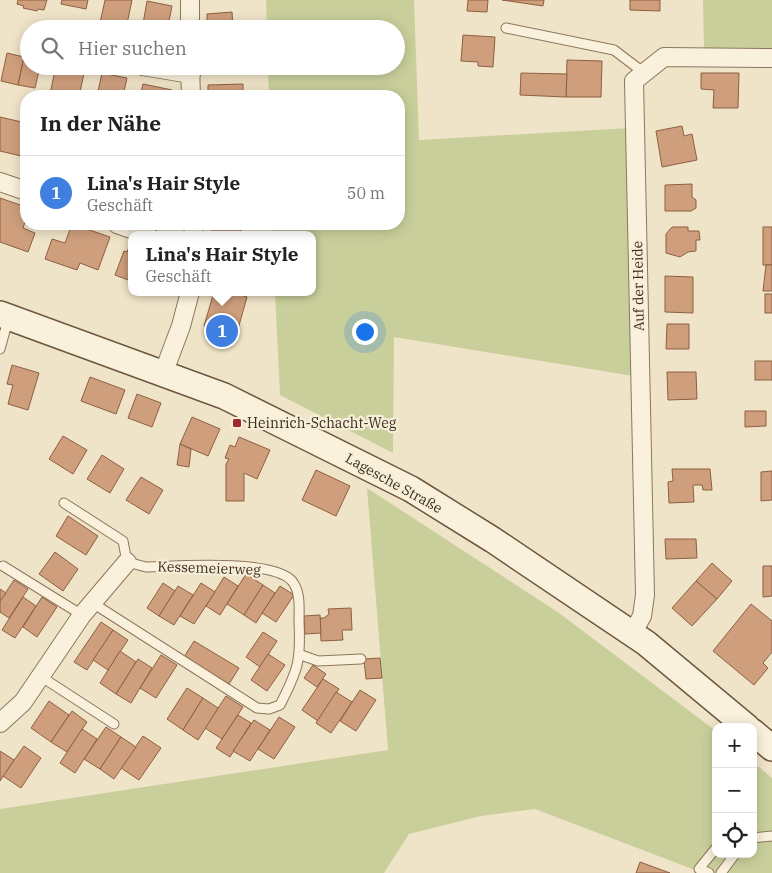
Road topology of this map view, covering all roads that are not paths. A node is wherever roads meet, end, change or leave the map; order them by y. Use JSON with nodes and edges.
{"nodes":[{"id":1,"x":190,"y":0,"type":"edge"},
{"id":2,"x":190,"y":20,"type":"edge"},
{"id":3,"x":506,"y":28,"type":"dead end"},
{"id":4,"x":772,"y":58,"type":"edge"},
{"id":5,"x":643,"y":72,"type":"junction"},
{"id":6,"x":190,"y":75,"type":"edge"},
{"id":7,"x":191,"y":90,"type":"edge"},
{"id":8,"x":0,"y":182,"type":"edge"},
{"id":9,"x":20,"y":189,"type":"edge"},
{"id":10,"x":189,"y":296,"type":"edge"},
{"id":11,"x":4,"y":315,"type":"edge"},
{"id":12,"x":0,"y":348,"type":"edge"},
{"id":13,"x":163,"y":374,"type":"junction"},
{"id":14,"x":64,"y":503,"type":"dead end"},
{"id":15,"x":128,"y":562,"type":"junction"},
{"id":16,"x":3,"y":566,"type":"dead end"},
{"id":17,"x":86,"y":609,"type":"junction"},
{"id":18,"x":632,"y":634,"type":"junction"},
{"id":19,"x":301,"y":655,"type":"junction"},
{"id":20,"x":361,"y":659,"type":"dead end"},
{"id":21,"x":40,"y":676,"type":"junction"},
{"id":22,"x":0,"y":723,"type":"edge"},
{"id":23,"x":114,"y":724,"type":"dead end"},
{"id":24,"x":762,"y":736,"type":"edge"},
{"id":25,"x":772,"y":836,"type":"edge"},
{"id":26,"x":757,"y":838,"type":"edge"},
{"id":27,"x":712,"y":853,"type":"edge"},
{"id":28,"x":731,"y":858,"type":"edge"},
{"id":29,"x":709,"y":873,"type":"edge"},
{"id":30,"x":721,"y":873,"type":"edge"}],
"edges":[{"from":1,"to":2,"type":"street"},
{"from":3,"to":5,"type":"lane"},
{"from":4,"to":5,"type":"street"},
{"from":5,"to":18,"type":"street","name":"Auf der Heide"},
{"from":6,"to":7,"type":"street"},
{"from":8,"to":9,"type":"street"},
{"from":10,"to":13,"type":"street"},
{"from":11,"to":12,"type":"lane"},
{"from":11,"to":13,"type":"street","name":"Lagesche Straße"},
{"from":13,"to":18,"type":"street","name":"Lagesche Straße"},
{"from":14,"to":15,"type":"lane"},
{"from":15,"to":17,"type":"street"},
{"from":15,"to":19,"type":"lane","name":"Kessemeierweg"},
{"from":16,"to":17,"type":"lane"},
{"from":17,"to":19,"type":"lane","name":"Kessemeierweg"},
{"from":17,"to":21,"type":"street"},
{"from":18,"to":24,"type":"street","name":"Lagesche Straße"},
{"from":19,"to":20,"type":"lane"},
{"from":21,"to":22,"type":"street"},
{"from":21,"to":23,"type":"lane"},
{"from":25,"to":26,"type":"lane"},
{"from":27,"to":29,"type":"lane"},
{"from":28,"to":30,"type":"lane"}]}
